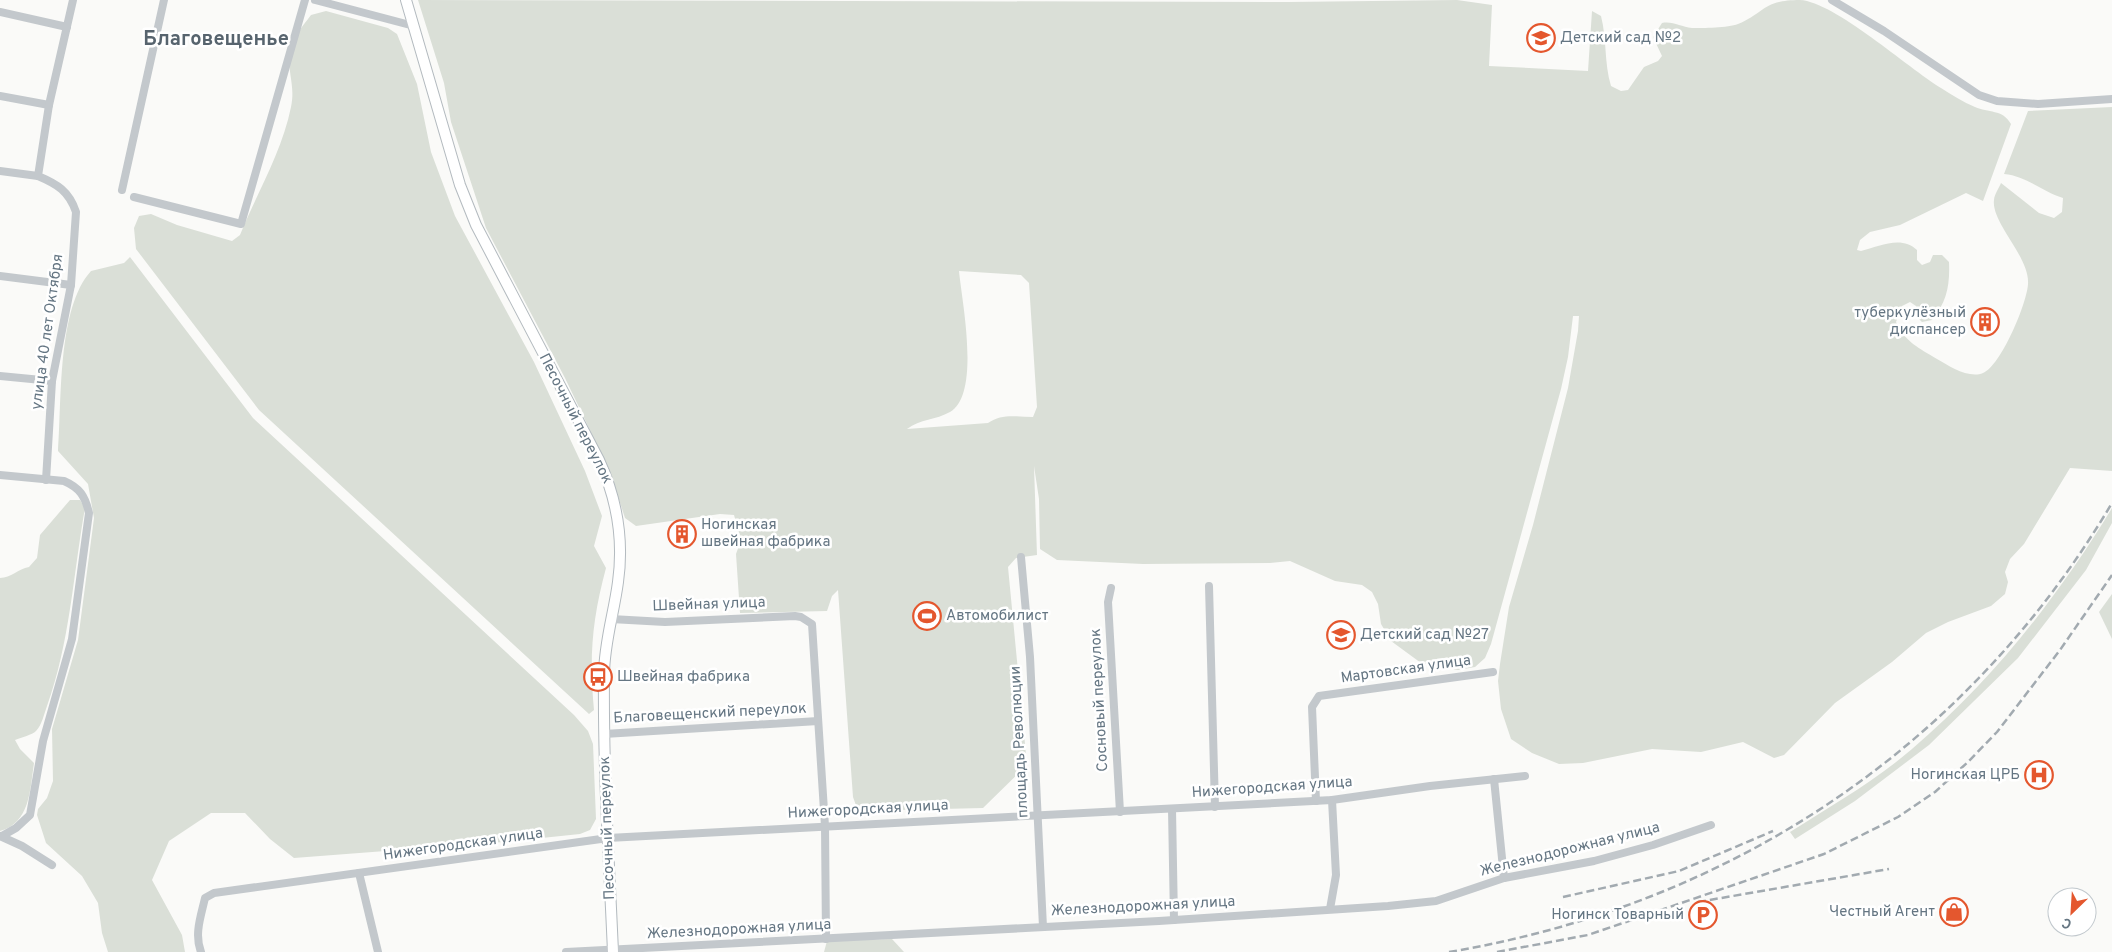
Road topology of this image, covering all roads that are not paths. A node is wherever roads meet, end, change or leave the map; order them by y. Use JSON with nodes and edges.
{"nodes":[{"id":1,"x":73,"y":0,"type":"edge"},
{"id":2,"x":164,"y":0,"type":"edge"},
{"id":3,"x":305,"y":0,"type":"edge"},
{"id":4,"x":315,"y":0,"type":"edge"},
{"id":5,"x":406,"y":0,"type":"edge"},
{"id":6,"x":1832,"y":0,"type":"edge"},
{"id":7,"x":0,"y":12,"type":"edge"},
{"id":8,"x":414,"y":26,"type":"junction"},
{"id":9,"x":67,"y":27,"type":"junction"},
{"id":10,"x":0,"y":96,"type":"edge"},
{"id":11,"x":2112,"y":99,"type":"edge"},
{"id":12,"x":49,"y":105,"type":"junction"},
{"id":13,"x":0,"y":172,"type":"edge"},
{"id":14,"x":38,"y":176,"type":"junction"},
{"id":15,"x":122,"y":190,"type":"dead end"},
{"id":16,"x":134,"y":197,"type":"dead end"},
{"id":17,"x":0,"y":276,"type":"edge"},
{"id":18,"x":71,"y":285,"type":"junction"},
{"id":19,"x":0,"y":376,"type":"edge"},
{"id":20,"x":52,"y":382,"type":"junction"},
{"id":21,"x":0,"y":475,"type":"edge"},
{"id":22,"x":46,"y":480,"type":"junction"},
{"id":23,"x":1021,"y":557,"type":"dead end"},
{"id":24,"x":1209,"y":586,"type":"dead end"},
{"id":25,"x":1110,"y":588,"type":"dead end"},
{"id":26,"x":611,"y":619,"type":"junction"},
{"id":27,"x":1493,"y":672,"type":"dead end"},
{"id":28,"x":818,"y":721,"type":"junction"},
{"id":29,"x":604,"y":734,"type":"junction"},
{"id":30,"x":1525,"y":776,"type":"dead end"},
{"id":31,"x":1494,"y":779,"type":"junction"},
{"id":32,"x":1316,"y":800,"type":"junction"},
{"id":33,"x":1332,"y":800,"type":"junction"},
{"id":34,"x":1215,"y":807,"type":"junction"},
{"id":35,"x":1172,"y":810,"type":"junction"},
{"id":36,"x":1120,"y":812,"type":"junction"},
{"id":37,"x":1038,"y":816,"type":"junction"},
{"id":38,"x":1712,"y":825,"type":"dead end"},
{"id":39,"x":825,"y":826,"type":"junction"},
{"id":40,"x":1,"y":836,"type":"edge"},
{"id":41,"x":608,"y":838,"type":"junction"},
{"id":42,"x":52,"y":865,"type":"dead end"},
{"id":43,"x":359,"y":873,"type":"junction"},
{"id":44,"x":1504,"y":878,"type":"junction"},
{"id":45,"x":1330,"y":909,"type":"junction"},
{"id":46,"x":1174,"y":920,"type":"junction"},
{"id":47,"x":1043,"y":927,"type":"junction"},
{"id":48,"x":826,"y":939,"type":"junction"},
{"id":49,"x":613,"y":951,"type":"edge"},
{"id":50,"x":201,"y":952,"type":"edge"},
{"id":51,"x":378,"y":952,"type":"edge"},
{"id":52,"x":566,"y":952,"type":"edge"}],
"edges":[{"from":1,"to":9,"type":"street"},
{"from":2,"to":15,"type":"street"},
{"from":3,"to":16,"type":"street"},
{"from":4,"to":8,"type":"street"},
{"from":5,"to":8,"type":"main road","name":"Песочный переулок"},
{"from":6,"to":11,"type":"street"},
{"from":7,"to":9,"type":"street"},
{"from":8,"to":26,"type":"main road","name":"Песочный переулок"},
{"from":9,"to":12,"type":"street"},
{"from":10,"to":12,"type":"street"},
{"from":12,"to":14,"type":"street"},
{"from":13,"to":14,"type":"street"},
{"from":14,"to":18,"type":"street","name":"улица 40 лет Октября"},
{"from":17,"to":18,"type":"street"},
{"from":18,"to":20,"type":"street","name":"улица 40 лет Октября"},
{"from":19,"to":20,"type":"street"},
{"from":20,"to":22,"type":"street","name":"улица 40 лет Октября"},
{"from":21,"to":22,"type":"street"},
{"from":22,"to":40,"type":"street"},
{"from":23,"to":37,"type":"street","name":"площадь Революции"},
{"from":24,"to":34,"type":"street"},
{"from":25,"to":36,"type":"street","name":"Сосновый переулок"},
{"from":26,"to":28,"type":"street","name":"Швейная улица"},
{"from":26,"to":29,"type":"main road","name":"Песочный переулок"},
{"from":27,"to":32,"type":"street","name":"Мартовская улица"},
{"from":28,"to":29,"type":"street","name":"Благовещенский переулок"},
{"from":28,"to":39,"type":"street"},
{"from":29,"to":41,"type":"main road","name":"Песочный переулок"},
{"from":30,"to":31,"type":"street","name":"Нижегородская улица"},
{"from":31,"to":33,"type":"street","name":"Нижегородская улица"},
{"from":31,"to":44,"type":"street"},
{"from":32,"to":33,"type":"street","name":"Нижегородская улица"},
{"from":32,"to":34,"type":"street","name":"Нижегородская улица"},
{"from":33,"to":45,"type":"street"},
{"from":34,"to":35,"type":"street","name":"Нижегородская улица"},
{"from":35,"to":36,"type":"street","name":"Нижегородская улица"},
{"from":35,"to":46,"type":"street"},
{"from":36,"to":37,"type":"street","name":"Нижегородская улица"},
{"from":37,"to":39,"type":"street","name":"Нижегородская улица"},
{"from":37,"to":47,"type":"street","name":"площадь Революции"},
{"from":38,"to":44,"type":"street","name":"Железнодорожная улица"},
{"from":39,"to":41,"type":"street","name":"Нижегородская улица"},
{"from":39,"to":48,"type":"street"},
{"from":40,"to":42,"type":"street"},
{"from":41,"to":43,"type":"street","name":"Нижегородская улица"},
{"from":41,"to":49,"type":"main road","name":"Песочный переулок"},
{"from":43,"to":50,"type":"street","name":"Нижегородская улица"},
{"from":43,"to":51,"type":"street"},
{"from":44,"to":45,"type":"street","name":"Железнодорожная улица"},
{"from":45,"to":46,"type":"street","name":"Железнодорожная улица"},
{"from":46,"to":47,"type":"street","name":"Железнодорожная улица"},
{"from":47,"to":48,"type":"street","name":"Железнодорожная улица"},
{"from":48,"to":49,"type":"street","name":"Железнодорожная улица"},
{"from":49,"to":52,"type":"street","name":"Железнодорожная улица"}]}
